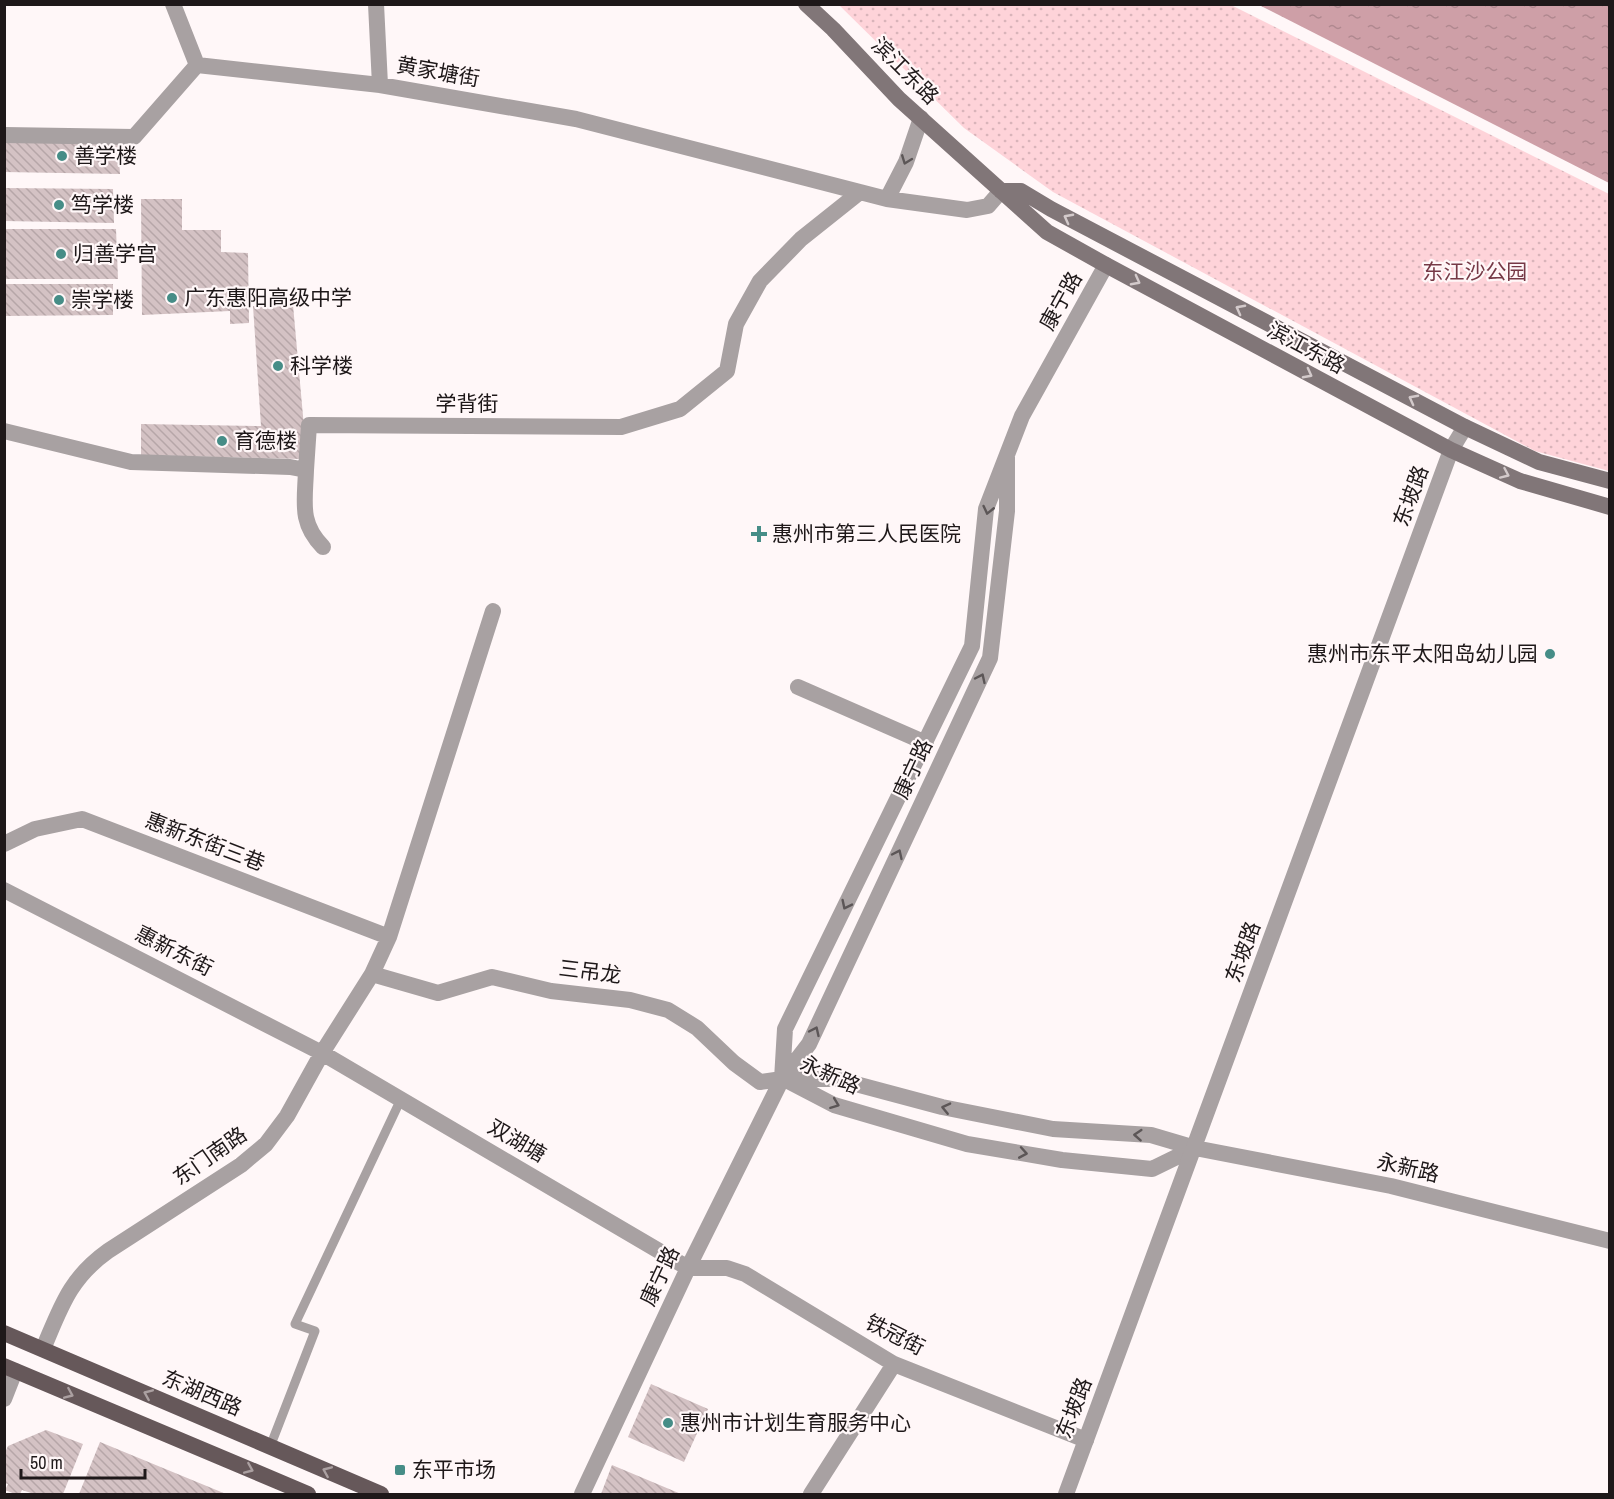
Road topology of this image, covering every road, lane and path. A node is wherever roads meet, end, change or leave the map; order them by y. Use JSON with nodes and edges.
{"nodes":[{"id":1,"x":173,"y":4,"type":"edge"},
{"id":2,"x":376,"y":4,"type":"edge"},
{"id":3,"x":806,"y":4,"type":"edge"},
{"id":4,"x":197,"y":65,"type":"junction"},
{"id":5,"x":380,"y":85,"type":"junction"},
{"id":6,"x":921,"y":118,"type":"junction"},
{"id":7,"x":4,"y":135,"type":"edge"},
{"id":8,"x":1001,"y":190,"type":"junction"},
{"id":9,"x":860,"y":192,"type":"junction"},
{"id":10,"x":887,"y":199,"type":"junction"},
{"id":11,"x":1106,"y":265,"type":"junction"},
{"id":12,"x":1465,"y":427,"type":"junction"},
{"id":13,"x":4,"y":431,"type":"edge"},
{"id":14,"x":1451,"y":450,"type":"junction"},
{"id":15,"x":1007,"y":455,"type":"junction"},
{"id":16,"x":306,"y":470,"type":"junction"},
{"id":17,"x":1610,"y":481,"type":"edge"},
{"id":18,"x":1610,"y":507,"type":"edge"},
{"id":19,"x":323,"y":547,"type":"dead end"},
{"id":20,"x":493,"y":611,"type":"dead end"},
{"id":21,"x":798,"y":687,"type":"dead end"},
{"id":22,"x":926,"y":743,"type":"junction"},
{"id":23,"x":4,"y":844,"type":"edge"},
{"id":24,"x":4,"y":890,"type":"edge"},
{"id":25,"x":389,"y":937,"type":"junction"},
{"id":26,"x":372,"y":974,"type":"junction"},
{"id":27,"x":322,"y":1053,"type":"junction"},
{"id":28,"x":783,"y":1079,"type":"junction"},
{"id":29,"x":400,"y":1099,"type":"junction"},
{"id":30,"x":1195,"y":1148,"type":"junction"},
{"id":31,"x":1610,"y":1241,"type":"edge"},
{"id":32,"x":688,"y":1268,"type":"junction"},
{"id":33,"x":4,"y":1333,"type":"edge"},
{"id":34,"x":43,"y":1349,"type":"junction"},
{"id":35,"x":894,"y":1364,"type":"junction"},
{"id":36,"x":10,"y":1369,"type":"edge"},
{"id":37,"x":4,"y":1399,"type":"edge"},
{"id":38,"x":1086,"y":1440,"type":"junction"},
{"id":39,"x":270,"y":1447,"type":"junction"},
{"id":40,"x":308,"y":1494,"type":"edge"},
{"id":41,"x":381,"y":1494,"type":"edge"},
{"id":42,"x":582,"y":1494,"type":"edge"},
{"id":43,"x":811,"y":1494,"type":"edge"},
{"id":44,"x":1066,"y":1494,"type":"edge"}],
"edges":[{"from":1,"to":4,"type":"street"},
{"from":2,"to":5,"type":"street"},
{"from":3,"to":6,"type":"main road","name":"滨江东路"},
{"from":4,"to":5,"type":"street","name":"黄家塘街"},
{"from":4,"to":7,"type":"street"},
{"from":5,"to":9,"type":"street","name":"黄家塘街"},
{"from":6,"to":8,"type":"main road","name":"滨江东路"},
{"from":6,"to":10,"type":"street","one_way":true},
{"from":8,"to":10,"type":"street","name":"黄家塘街"},
{"from":8,"to":11,"type":"main road","name":"滨江东路"},
{"from":12,"to":8,"type":"main road","name":"滨江东路","one_way":true},
{"from":9,"to":10,"type":"street","name":"黄家塘街"},
{"from":9,"to":16,"type":"street","name":"学背街"},
{"from":11,"to":14,"type":"main road","name":"滨江东路","one_way":true},
{"from":11,"to":15,"type":"street","name":"康宁路"},
{"from":12,"to":14,"type":"street","name":"东坡路"},
{"from":12,"to":17,"type":"main road","name":"滨江东路"},
{"from":13,"to":16,"type":"street"},
{"from":14,"to":18,"type":"main road","name":"滨江东路","one_way":true},
{"from":14,"to":30,"type":"street","name":"东坡路"},
{"from":15,"to":22,"type":"street","name":"康宁路","one_way":true},
{"from":28,"to":15,"type":"street","name":"康宁路","one_way":true},
{"from":16,"to":19,"type":"street"},
{"from":20,"to":25,"type":"street","name":"东门南路"},
{"from":21,"to":22,"type":"street"},
{"from":22,"to":28,"type":"street","name":"康宁路","one_way":true},
{"from":23,"to":25,"type":"street","name":"惠新东街三巷"},
{"from":24,"to":27,"type":"street","name":"惠新东街"},
{"from":25,"to":26,"type":"street","name":"东门南路"},
{"from":26,"to":27,"type":"street","name":"东门南路"},
{"from":26,"to":28,"type":"street","name":"三吊龙"},
{"from":27,"to":29,"type":"street","name":"双湖塘"},
{"from":27,"to":34,"type":"street","name":"东门南路"},
{"from":30,"to":28,"type":"street","name":"永新路","one_way":true},
{"from":28,"to":30,"type":"street","name":"永新路","one_way":true},
{"from":28,"to":32,"type":"street","name":"康宁路"},
{"from":29,"to":32,"type":"street","name":"双湖塘"},
{"from":29,"to":39,"type":"lane"},
{"from":30,"to":31,"type":"street","name":"永新路"},
{"from":30,"to":38,"type":"street","name":"东坡路"},
{"from":32,"to":35,"type":"street","name":"铁冠街"},
{"from":32,"to":42,"type":"street","name":"康宁路"},
{"from":33,"to":34,"type":"main road","name":"东湖西路"},
{"from":39,"to":34,"type":"main road","name":"东湖西路","one_way":true},
{"from":35,"to":38,"type":"street","name":"铁冠街"},
{"from":35,"to":43,"type":"street"},
{"from":36,"to":37,"type":"street"},
{"from":36,"to":40,"type":"main road","one_way":true},
{"from":38,"to":44,"type":"street","name":"东坡路"},
{"from":41,"to":39,"type":"main road","name":"东湖西路","one_way":true}]}
